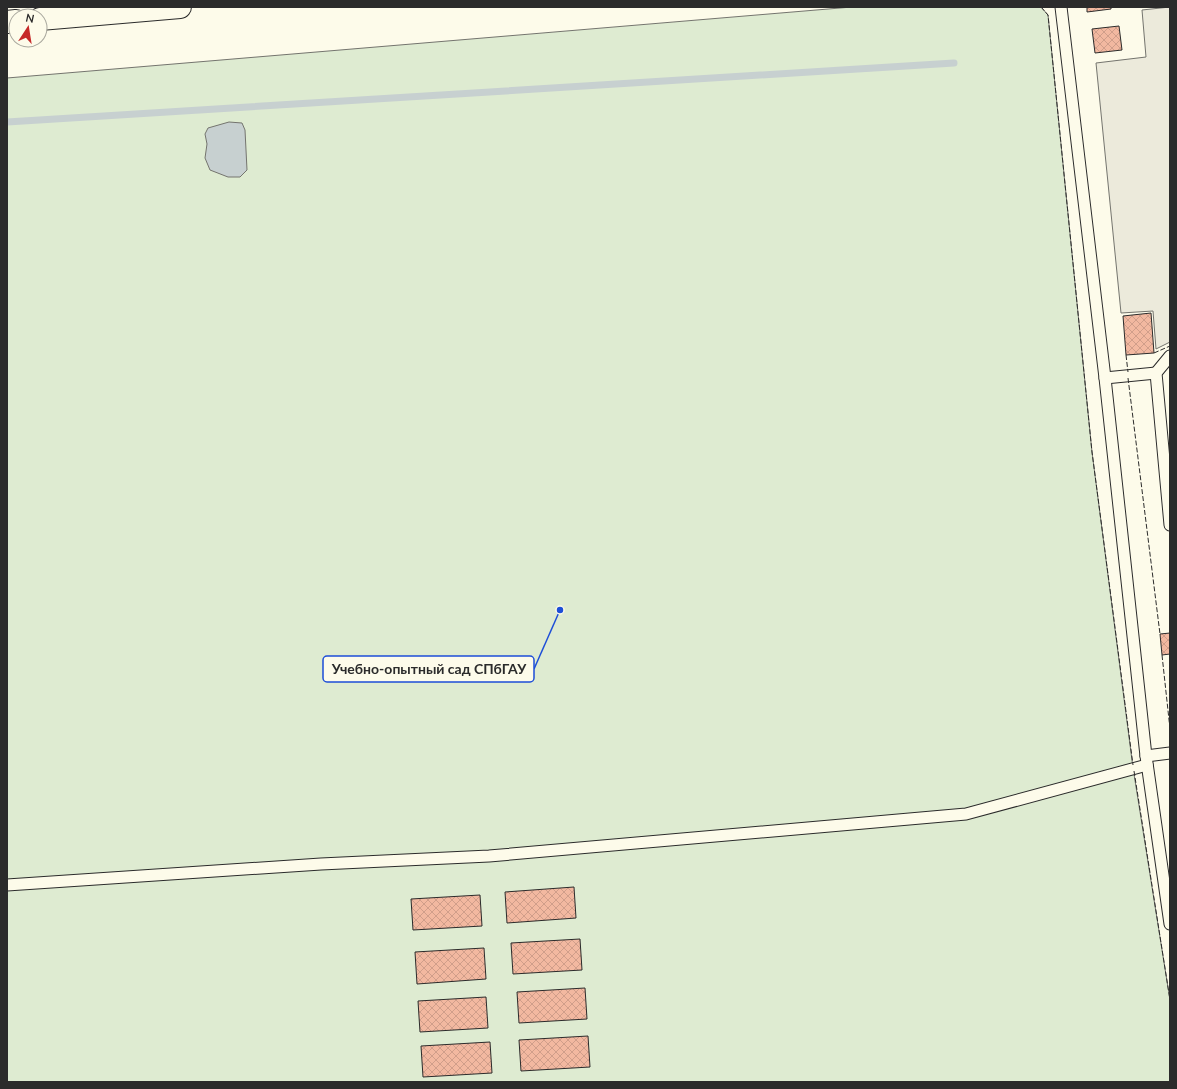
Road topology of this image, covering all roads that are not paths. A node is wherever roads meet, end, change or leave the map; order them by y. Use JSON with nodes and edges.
{"nodes":[{"id":1,"x":180,"y":7,"type":"edge"},
{"id":2,"x":1061,"y":7,"type":"edge"},
{"id":3,"x":48,"y":18,"type":"edge"},
{"id":4,"x":1170,"y":356,"type":"edge"},
{"id":5,"x":1156,"y":373,"type":"junction"},
{"id":6,"x":1105,"y":378,"type":"junction"},
{"id":7,"x":1170,"y":525,"type":"edge"},
{"id":8,"x":1170,"y":753,"type":"edge"},
{"id":9,"x":1146,"y":761,"type":"junction"},
{"id":10,"x":7,"y":885,"type":"edge"},
{"id":11,"x":1169,"y":913,"type":"edge"},
{"id":12,"x":1170,"y":924,"type":"edge"}],
"edges":[{"from":1,"to":3,"type":"main road"},
{"from":2,"to":6,"type":"lane"},
{"from":4,"to":5,"type":"lane"},
{"from":5,"to":6,"type":"lane"},
{"from":5,"to":7,"type":"lane"},
{"from":6,"to":9,"type":"lane"},
{"from":8,"to":9,"type":"lane"},
{"from":9,"to":10,"type":"lane"},
{"from":9,"to":11,"type":"lane"},
{"from":11,"to":12,"type":"lane"}]}
